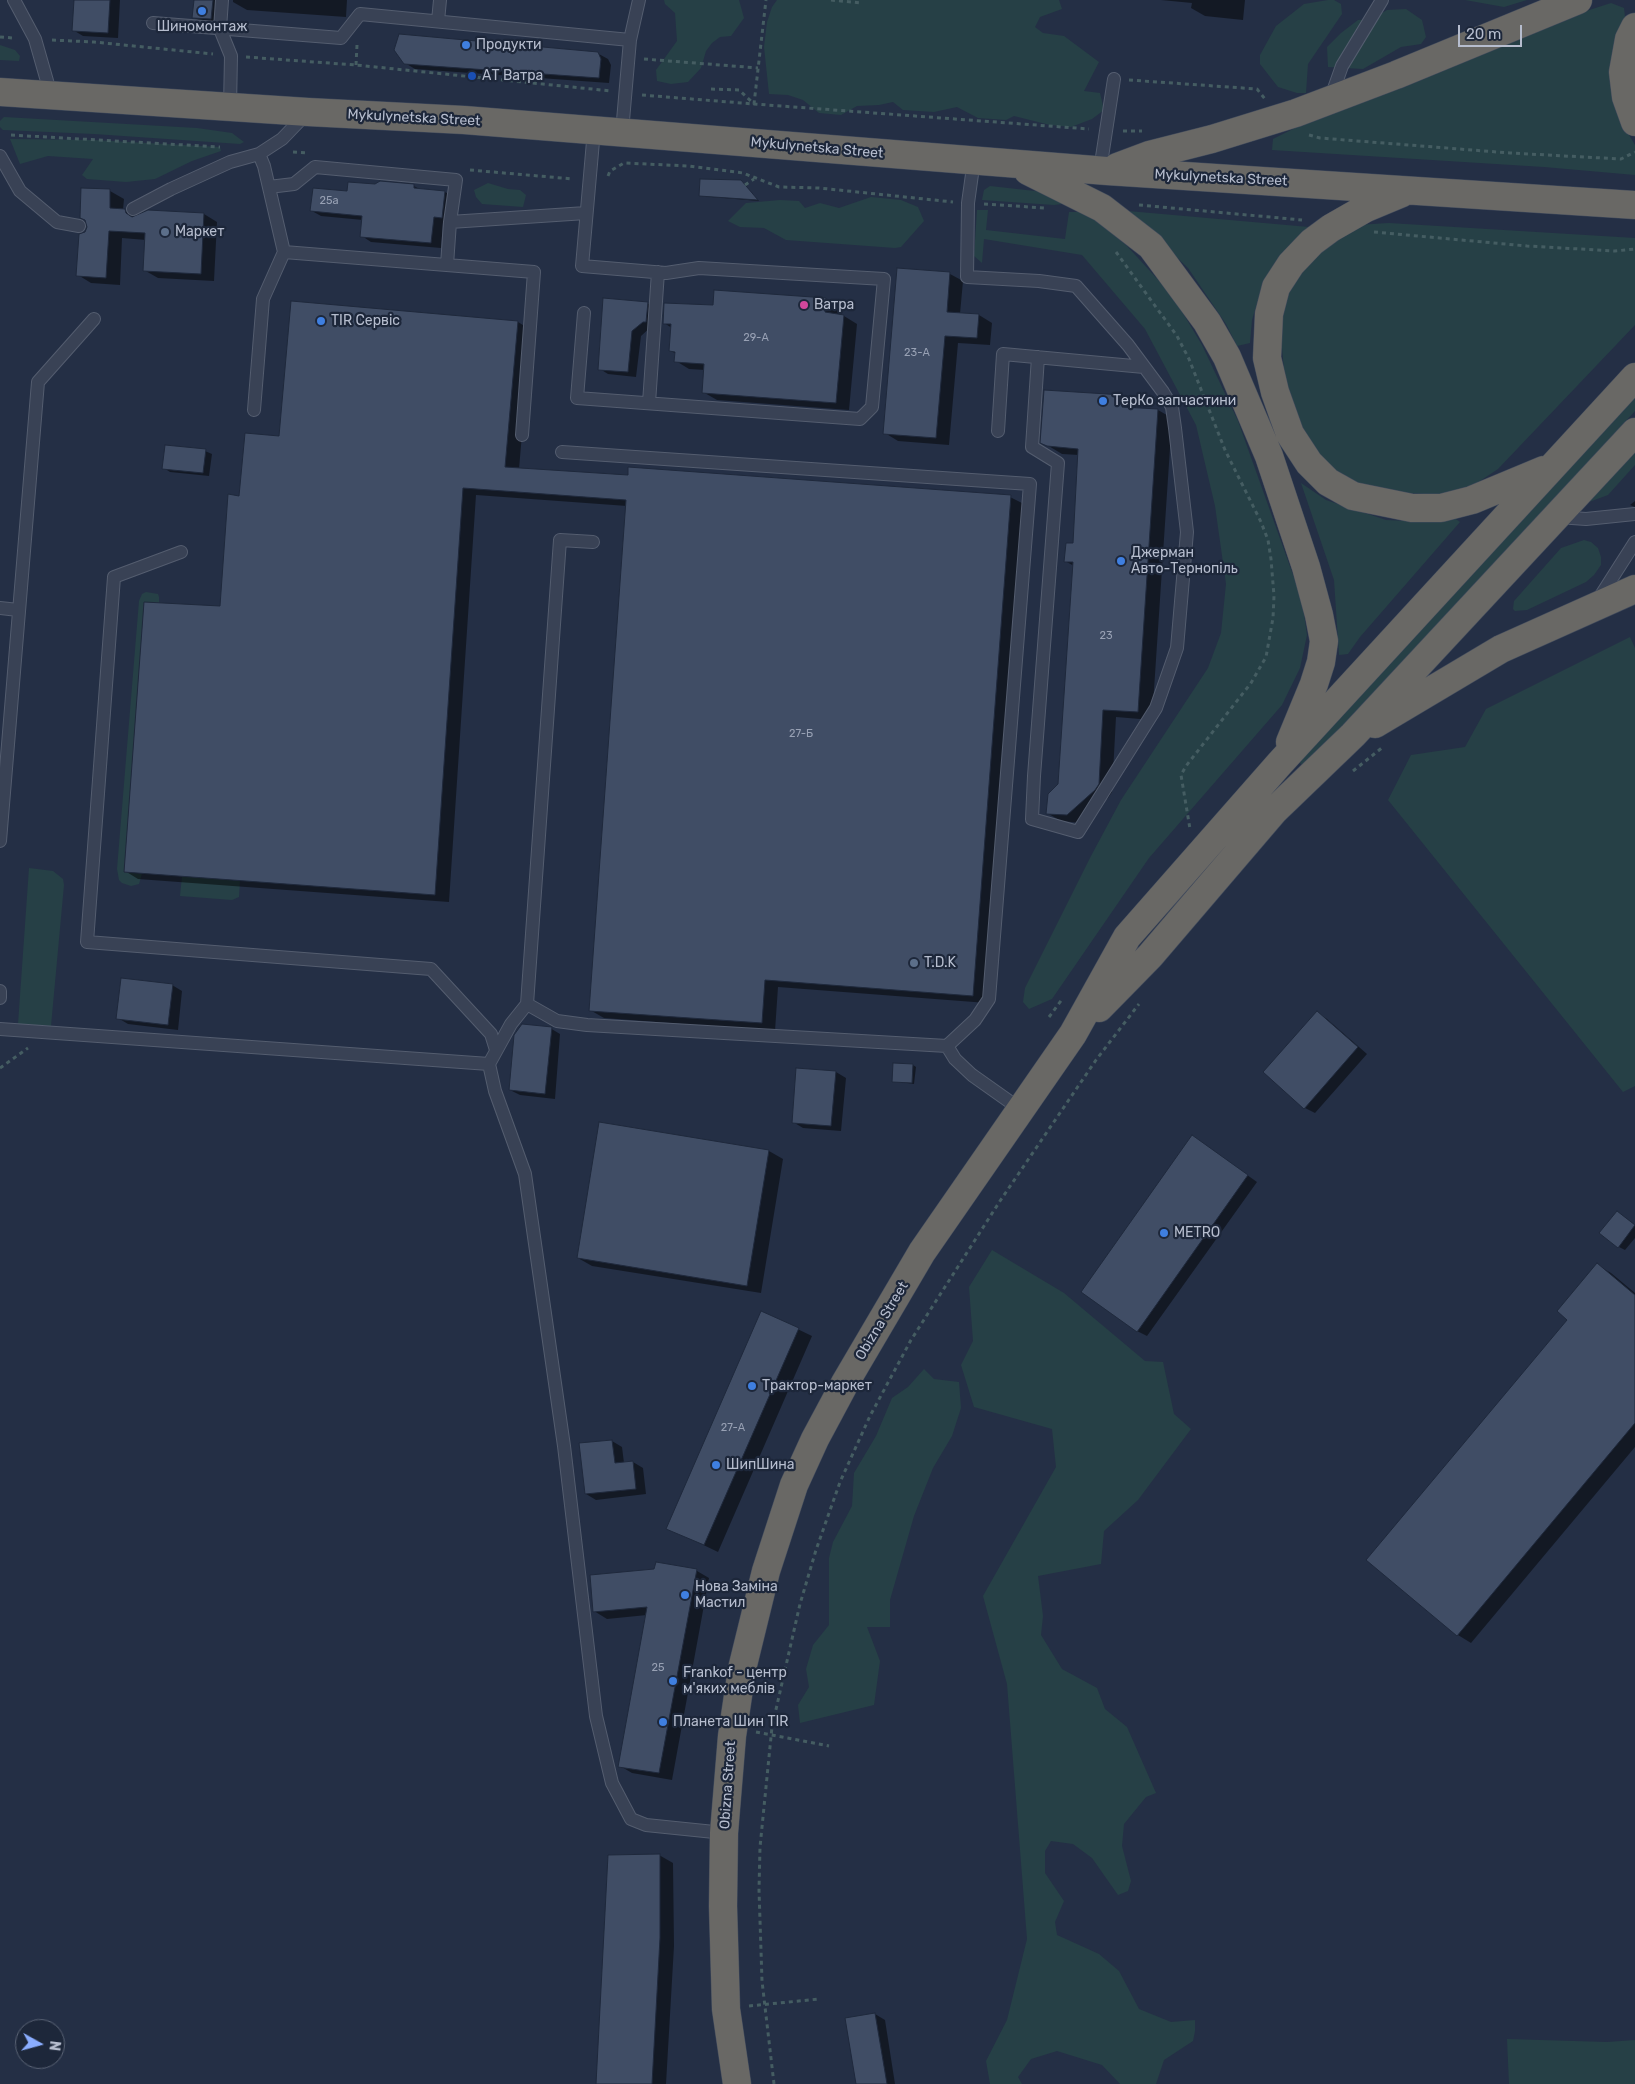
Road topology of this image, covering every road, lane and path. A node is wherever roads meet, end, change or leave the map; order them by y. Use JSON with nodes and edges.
{"nodes":[{"id":1,"x":14,"y":0,"type":"edge"},
{"id":2,"x":222,"y":0,"type":"edge"},
{"id":3,"x":440,"y":0,"type":"edge"},
{"id":4,"x":638,"y":0,"type":"edge"},
{"id":5,"x":766,"y":0,"type":"edge"},
{"id":6,"x":831,"y":0,"type":"edge"},
{"id":7,"x":1382,"y":0,"type":"edge"},
{"id":8,"x":1578,"y":0,"type":"edge"},
{"id":9,"x":862,"y":3,"type":"dead end"},
{"id":10,"x":438,"y":21,"type":"junction"},
{"id":11,"x":153,"y":23,"type":"dead end"},
{"id":12,"x":1635,"y":27,"type":"edge"},
{"id":13,"x":220,"y":29,"type":"junction"},
{"id":14,"x":0,"y":37,"type":"edge"},
{"id":15,"x":13,"y":38,"type":"dead end"},
{"id":16,"x":51,"y":40,"type":"dead end"},
{"id":17,"x":630,"y":40,"type":"junction"},
{"id":18,"x":231,"y":56,"type":"junction"},
{"id":19,"x":628,"y":57,"type":"junction"},
{"id":20,"x":758,"y":68,"type":"junction"},
{"id":21,"x":1114,"y":79,"type":"joint"},
{"id":22,"x":711,"y":89,"type":"dead end"},
{"id":23,"x":0,"y":92,"type":"edge"},
{"id":24,"x":625,"y":92,"type":"junction"},
{"id":25,"x":51,"y":95,"type":"junction"},
{"id":26,"x":1331,"y":100,"type":"junction"},
{"id":27,"x":1268,"y":101,"type":"dead end"},
{"id":28,"x":754,"y":104,"type":"junction"},
{"id":29,"x":230,"y":106,"type":"junction"},
{"id":30,"x":308,"y":112,"type":"junction"},
{"id":31,"x":1296,"y":113,"type":"junction"},
{"id":32,"x":1635,"y":122,"type":"edge"},
{"id":33,"x":594,"y":130,"type":"junction"},
{"id":34,"x":1106,"y":130,"type":"junction"},
{"id":35,"x":1145,"y":131,"type":"dead end"},
{"id":36,"x":622,"y":132,"type":"junction"},
{"id":37,"x":11,"y":134,"type":"dead end"},
{"id":38,"x":223,"y":147,"type":"dead end"},
{"id":39,"x":294,"y":152,"type":"dead end"},
{"id":40,"x":1635,"y":152,"type":"edge"},
{"id":41,"x":259,"y":154,"type":"junction"},
{"id":42,"x":312,"y":154,"type":"dead end"},
{"id":43,"x":0,"y":156,"type":"edge"},
{"id":44,"x":974,"y":160,"type":"junction"},
{"id":45,"x":1014,"y":164,"type":"junction"},
{"id":46,"x":467,"y":170,"type":"dead end"},
{"id":47,"x":1103,"y":171,"type":"junction"},
{"id":48,"x":755,"y":178,"type":"junction"},
{"id":49,"x":589,"y":180,"type":"junction"},
{"id":50,"x":745,"y":185,"type":"dead end"},
{"id":51,"x":269,"y":187,"type":"junction"},
{"id":52,"x":1408,"y":191,"type":"junction"},
{"id":53,"x":968,"y":203,"type":"junction"},
{"id":54,"x":1635,"y":205,"type":"edge"},
{"id":55,"x":133,"y":209,"type":"dead end"},
{"id":56,"x":586,"y":212,"type":"junction"},
{"id":57,"x":450,"y":222,"type":"junction"},
{"id":58,"x":79,"y":226,"type":"dead end"},
{"id":59,"x":284,"y":252,"type":"junction"},
{"id":60,"x":447,"y":265,"type":"junction"},
{"id":61,"x":658,"y":272,"type":"junction"},
{"id":62,"x":584,"y":313,"type":"dead end"},
{"id":63,"x":94,"y":319,"type":"dead end"},
{"id":64,"x":1038,"y":357,"type":"junction"},
{"id":65,"x":1144,"y":367,"type":"junction"},
{"id":66,"x":1635,"y":377,"type":"edge"},
{"id":67,"x":649,"y":403,"type":"junction"},
{"id":68,"x":254,"y":410,"type":"dead end"},
{"id":69,"x":998,"y":431,"type":"dead end"},
{"id":70,"x":1635,"y":432,"type":"edge"},
{"id":71,"x":522,"y":435,"type":"dead end"},
{"id":72,"x":562,"y":452,"type":"dead end"},
{"id":73,"x":1552,"y":467,"type":"junction"},
{"id":74,"x":1635,"y":514,"type":"edge"},
{"id":75,"x":1557,"y":517,"type":"junction"},
{"id":76,"x":593,"y":542,"type":"dead end"},
{"id":77,"x":1635,"y":542,"type":"edge"},
{"id":78,"x":181,"y":552,"type":"dead end"},
{"id":79,"x":1635,"y":589,"type":"edge"},
{"id":80,"x":1594,"y":607,"type":"junction"},
{"id":81,"x":0,"y":608,"type":"edge"},
{"id":82,"x":18,"y":610,"type":"junction"},
{"id":83,"x":1344,"y":743,"type":"junction"},
{"id":84,"x":1388,"y":743,"type":"dead end"},
{"id":85,"x":1280,"y":763,"type":"junction"},
{"id":86,"x":1347,"y":777,"type":"dead end"},
{"id":87,"x":0,"y":841,"type":"edge"},
{"id":88,"x":0,"y":991,"type":"edge"},
{"id":89,"x":0,"y":998,"type":"edge"},
{"id":90,"x":526,"y":1004,"type":"junction"},
{"id":91,"x":1139,"y":1004,"type":"dead end"},
{"id":92,"x":0,"y":1029,"type":"edge"},
{"id":93,"x":48,"y":1032,"type":"junction"},
{"id":94,"x":1073,"y":1034,"type":"junction"},
{"id":95,"x":947,"y":1046,"type":"junction"},
{"id":96,"x":496,"y":1050,"type":"junction"},
{"id":97,"x":489,"y":1064,"type":"junction"},
{"id":98,"x":0,"y":1068,"type":"edge"},
{"id":99,"x":1020,"y":1109,"type":"junction"},
{"id":100,"x":733,"y":1727,"type":"junction"},
{"id":101,"x":771,"y":1734,"type":"junction"},
{"id":102,"x":829,"y":1746,"type":"dead end"},
{"id":103,"x":724,"y":1833,"type":"junction"},
{"id":104,"x":819,"y":1999,"type":"dead end"},
{"id":105,"x":764,"y":2005,"type":"junction"},
{"id":106,"x":726,"y":2008,"type":"junction"},
{"id":107,"x":737,"y":2084,"type":"edge"},
{"id":108,"x":774,"y":2084,"type":"edge"}],
"edges":[{"from":1,"to":25,"type":"lane"},
{"from":2,"to":13,"type":"lane"},
{"from":3,"to":10,"type":"lane"},
{"from":4,"to":17,"type":"lane"},
{"from":5,"to":20,"type":"path"},
{"from":6,"to":9,"type":"path"},
{"from":7,"to":26,"type":"lane"},
{"from":8,"to":26,"type":"highway"},
{"from":10,"to":13,"type":"lane"},
{"from":10,"to":17,"type":"lane"},
{"from":11,"to":13,"type":"lane"},
{"from":12,"to":32,"type":"highway"},
{"from":13,"to":18,"type":"lane"},
{"from":14,"to":15,"type":"path"},
{"from":16,"to":18,"type":"path"},
{"from":17,"to":19,"type":"lane"},
{"from":18,"to":24,"type":"path"},
{"from":18,"to":29,"type":"lane"},
{"from":19,"to":20,"type":"path"},
{"from":19,"to":24,"type":"lane"},
{"from":20,"to":28,"type":"path"},
{"from":21,"to":27,"type":"path"},
{"from":21,"to":34,"type":"lane"},
{"from":22,"to":28,"type":"path"},
{"from":23,"to":25,"type":"highway","name":"Mykulynetska Street"},
{"from":24,"to":28,"type":"path"},
{"from":24,"to":36,"type":"lane"},
{"from":25,"to":29,"type":"highway","name":"Mykulynetska Street"},
{"from":26,"to":31,"type":"highway"},
{"from":28,"to":34,"type":"path"},
{"from":29,"to":30,"type":"highway","name":"Mykulynetska Street"},
{"from":30,"to":33,"type":"highway","name":"Mykulynetska Street"},
{"from":30,"to":41,"type":"lane"},
{"from":31,"to":40,"type":"path"},
{"from":31,"to":47,"type":"highway"},
{"from":33,"to":36,"type":"highway","name":"Mykulynetska Street"},
{"from":33,"to":49,"type":"lane"},
{"from":34,"to":35,"type":"path"},
{"from":34,"to":47,"type":"lane"},
{"from":36,"to":44,"type":"highway","name":"Mykulynetska Street"},
{"from":37,"to":38,"type":"path"},
{"from":39,"to":42,"type":"path"},
{"from":41,"to":51,"type":"lane"},
{"from":41,"to":55,"type":"lane"},
{"from":43,"to":58,"type":"lane"},
{"from":44,"to":45,"type":"highway","name":"Mykulynetska Street"},
{"from":44,"to":53,"type":"lane"},
{"from":45,"to":47,"type":"highway","name":"Mykulynetska Street"},
{"from":45,"to":85,"type":"highway"},
{"from":46,"to":49,"type":"path"},
{"from":47,"to":52,"type":"highway","name":"Mykulynetska Street"},
{"from":48,"to":49,"type":"path"},
{"from":48,"to":50,"type":"path"},
{"from":48,"to":53,"type":"path"},
{"from":49,"to":56,"type":"lane"},
{"from":51,"to":57,"type":"lane"},
{"from":51,"to":59,"type":"lane"},
{"from":52,"to":54,"type":"highway","name":"Mykulynetska Street"},
{"from":52,"to":73,"type":"highway"},
{"from":53,"to":65,"type":"lane"},
{"from":56,"to":57,"type":"lane"},
{"from":56,"to":61,"type":"lane"},
{"from":57,"to":60,"type":"lane"},
{"from":59,"to":60,"type":"lane"},
{"from":59,"to":68,"type":"lane"},
{"from":60,"to":71,"type":"lane"},
{"from":61,"to":67,"type":"lane"},
{"from":61,"to":67,"type":"lane"},
{"from":62,"to":67,"type":"lane"},
{"from":63,"to":82,"type":"lane"},
{"from":64,"to":65,"type":"lane"},
{"from":64,"to":65,"type":"lane"},
{"from":64,"to":69,"type":"lane"},
{"from":66,"to":73,"type":"highway"},
{"from":70,"to":75,"type":"highway"},
{"from":72,"to":95,"type":"lane"},
{"from":73,"to":85,"type":"highway"},
{"from":74,"to":75,"type":"lane"},
{"from":75,"to":83,"type":"highway"},
{"from":76,"to":90,"type":"lane"},
{"from":77,"to":80,"type":"lane"},
{"from":78,"to":96,"type":"lane"},
{"from":79,"to":80,"type":"highway"},
{"from":80,"to":83,"type":"highway"},
{"from":81,"to":82,"type":"lane"},
{"from":82,"to":87,"type":"lane"},
{"from":83,"to":94,"type":"highway"},
{"from":84,"to":86,"type":"path"},
{"from":85,"to":94,"type":"highway"},
{"from":88,"to":89,"type":"lane"},
{"from":90,"to":95,"type":"lane"},
{"from":90,"to":96,"type":"lane"},
{"from":91,"to":101,"type":"path"},
{"from":92,"to":93,"type":"lane"},
{"from":93,"to":97,"type":"lane"},
{"from":93,"to":98,"type":"path"},
{"from":94,"to":99,"type":"highway","name":"Obizna Street"},
{"from":95,"to":99,"type":"lane"},
{"from":96,"to":97,"type":"lane"},
{"from":97,"to":103,"type":"lane"},
{"from":99,"to":100,"type":"highway","name":"Obizna Street"},
{"from":100,"to":101,"type":"path"},
{"from":100,"to":103,"type":"highway","name":"Obizna Street"},
{"from":101,"to":102,"type":"path"},
{"from":101,"to":105,"type":"path"},
{"from":103,"to":106,"type":"highway","name":"Obizna Street"},
{"from":104,"to":105,"type":"path"},
{"from":105,"to":106,"type":"path"},
{"from":105,"to":108,"type":"path"},
{"from":106,"to":107,"type":"highway","name":"Obizna Street"}]}
